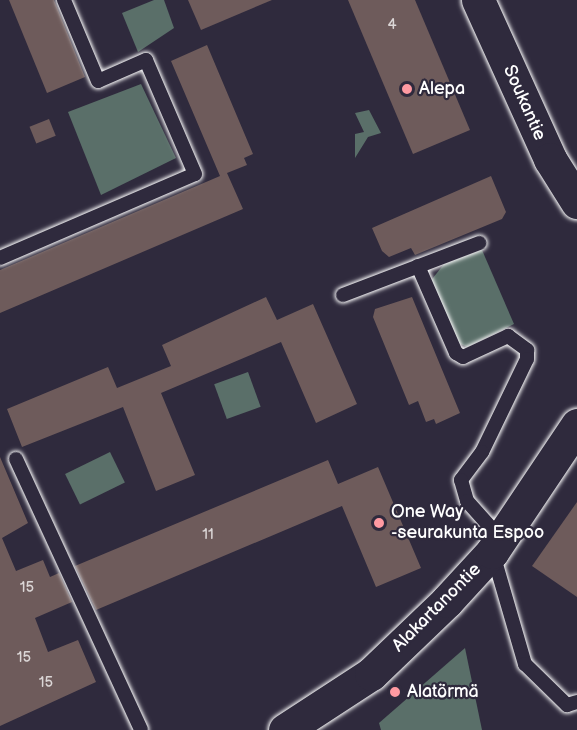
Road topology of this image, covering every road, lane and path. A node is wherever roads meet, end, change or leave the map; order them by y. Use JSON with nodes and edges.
{"nodes":[{"id":1,"x":64,"y":0,"type":"edge"},
{"id":2,"x":478,"y":0,"type":"edge"},
{"id":3,"x":577,"y":202,"type":"edge"},
{"id":4,"x":479,"y":243,"type":"dead end"},
{"id":5,"x":0,"y":258,"type":"edge"},
{"id":6,"x":418,"y":266,"type":"junction"},
{"id":7,"x":343,"y":295,"type":"dead end"},
{"id":8,"x":577,"y":425,"type":"edge"},
{"id":9,"x":16,"y":459,"type":"dead end"},
{"id":10,"x":497,"y":545,"type":"junction"},
{"id":11,"x":577,"y":702,"type":"edge"},
{"id":12,"x":141,"y":730,"type":"edge"},
{"id":13,"x":285,"y":730,"type":"edge"}],
"edges":[{"from":1,"to":5,"type":"lane"},
{"from":2,"to":3,"type":"street","name":"Soukantie"},
{"from":4,"to":6,"type":"lane"},
{"from":6,"to":7,"type":"lane"},
{"from":6,"to":10,"type":"lane"},
{"from":8,"to":10,"type":"street","name":"Alakartanontie"},
{"from":9,"to":12,"type":"lane"},
{"from":10,"to":11,"type":"lane"},
{"from":10,"to":13,"type":"street","name":"Alakartanontie"}]}
